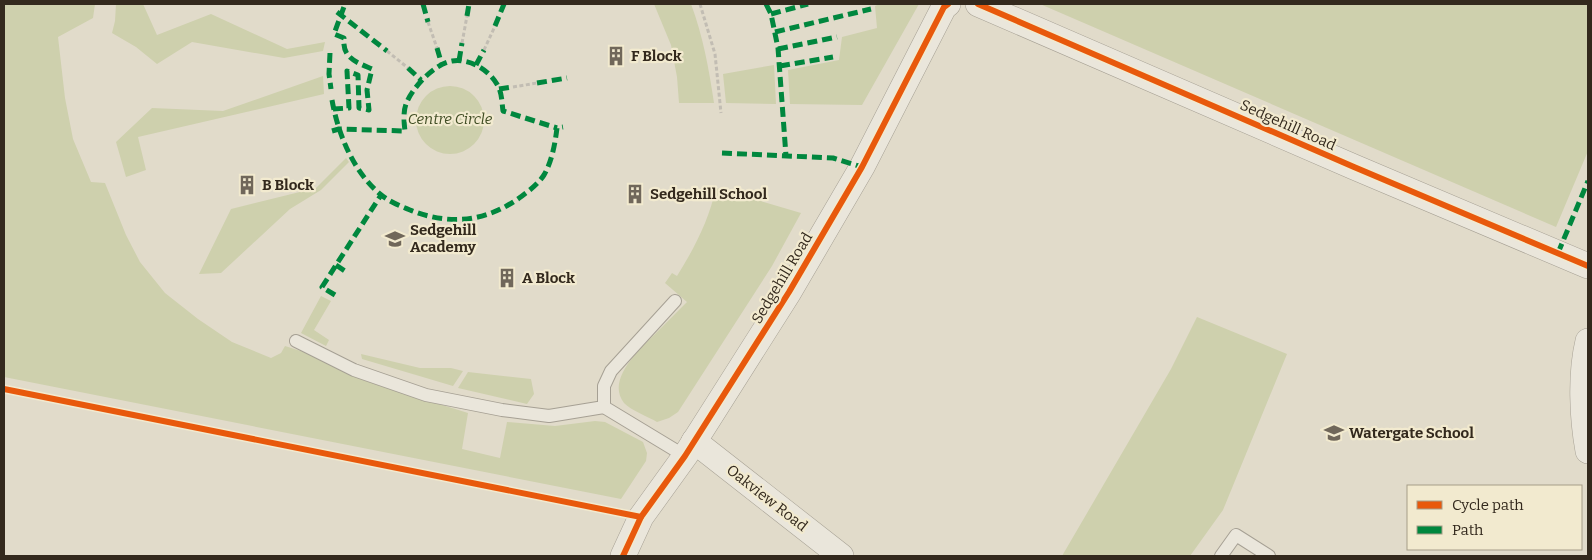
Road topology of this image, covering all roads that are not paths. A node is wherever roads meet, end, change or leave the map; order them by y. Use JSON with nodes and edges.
{"nodes":[{"id":1,"x":948,"y":4,"type":"edge"},
{"id":2,"x":978,"y":4,"type":"edge"},
{"id":3,"x":1588,"y":266,"type":"edge"},
{"id":4,"x":676,"y":301,"type":"dead end"},
{"id":5,"x":296,"y":341,"type":"dead end"},
{"id":6,"x":1588,"y":341,"type":"edge"},
{"id":7,"x":604,"y":407,"type":"junction"},
{"id":8,"x":689,"y":448,"type":"junction"},
{"id":9,"x":1588,"y":451,"type":"edge"},
{"id":10,"x":623,"y":556,"type":"edge"},
{"id":11,"x":841,"y":556,"type":"edge"},
{"id":12,"x":1221,"y":556,"type":"edge"},
{"id":13,"x":1269,"y":556,"type":"edge"}],
"edges":[{"from":1,"to":8,"type":"street","name":"Sedgehill Road"},
{"from":2,"to":3,"type":"street","name":"Sedgehill Road"},
{"from":4,"to":7,"type":"lane"},
{"from":5,"to":7,"type":"lane"},
{"from":6,"to":9,"type":"street"},
{"from":7,"to":8,"type":"lane"},
{"from":8,"to":10,"type":"street","name":"Sedgehill Road"},
{"from":8,"to":11,"type":"street","name":"Oakview Road"},
{"from":12,"to":13,"type":"lane"}]}
